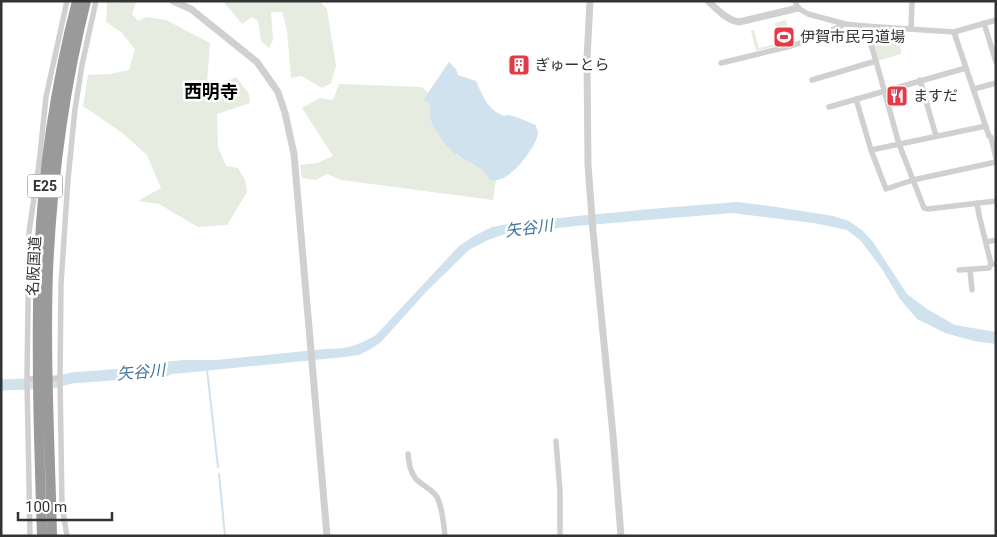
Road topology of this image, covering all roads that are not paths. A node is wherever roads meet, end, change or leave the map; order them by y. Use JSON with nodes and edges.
{"nodes":[{"id":1,"x":66,"y":1,"type":"edge"},
{"id":2,"x":76,"y":1,"type":"edge"},
{"id":3,"x":86,"y":1,"type":"edge"},
{"id":4,"x":96,"y":1,"type":"edge"},
{"id":5,"x":173,"y":1,"type":"edge"},
{"id":6,"x":590,"y":1,"type":"edge"},
{"id":7,"x":708,"y":1,"type":"edge"},
{"id":8,"x":912,"y":1,"type":"edge"},
{"id":9,"x":796,"y":5,"type":"edge"},
{"id":10,"x":996,"y":20,"type":"edge"},
{"id":11,"x":984,"y":23,"type":"junction"},
{"id":12,"x":845,"y":24,"type":"junction"},
{"id":13,"x":864,"y":26,"type":"junction"},
{"id":14,"x":911,"y":29,"type":"junction"},
{"id":15,"x":954,"y":32,"type":"junction"},
{"id":16,"x":876,"y":61,"type":"junction"},
{"id":17,"x":996,"y":62,"type":"edge"},
{"id":18,"x":721,"y":63,"type":"dead end"},
{"id":19,"x":966,"y":68,"type":"junction"},
{"id":20,"x":812,"y":80,"type":"dead end"},
{"id":21,"x":920,"y":80,"type":"junction"},
{"id":22,"x":996,"y":83,"type":"edge"},
{"id":23,"x":974,"y":89,"type":"junction"},
{"id":24,"x":884,"y":90,"type":"junction"},
{"id":25,"x":856,"y":99,"type":"junction"},
{"id":26,"x":829,"y":107,"type":"dead end"},
{"id":27,"x":986,"y":126,"type":"junction"},
{"id":28,"x":936,"y":136,"type":"junction"},
{"id":29,"x":899,"y":144,"type":"junction"},
{"id":30,"x":871,"y":150,"type":"junction"},
{"id":31,"x":996,"y":160,"type":"edge"},
{"id":32,"x":913,"y":180,"type":"junction"},
{"id":33,"x":996,"y":200,"type":"edge"},
{"id":34,"x":977,"y":203,"type":"junction"},
{"id":35,"x":996,"y":240,"type":"edge"},
{"id":36,"x":986,"y":242,"type":"junction"},
{"id":37,"x":993,"y":264,"type":"edge"},
{"id":38,"x":959,"y":270,"type":"dead end"},
{"id":39,"x":970,"y":270,"type":"junction"},
{"id":40,"x":972,"y":290,"type":"dead end"},
{"id":41,"x":43,"y":374,"type":"junction"},
{"id":42,"x":60,"y":378,"type":"junction"},
{"id":43,"x":27,"y":380,"type":"junction"},
{"id":44,"x":44,"y":392,"type":"junction"},
{"id":45,"x":556,"y":441,"type":"dead end"},
{"id":46,"x":408,"y":454,"type":"dead end"},
{"id":47,"x":52,"y":534,"type":"edge"},
{"id":48,"x":30,"y":536,"type":"edge"},
{"id":49,"x":41,"y":536,"type":"edge"},
{"id":50,"x":67,"y":536,"type":"edge"},
{"id":51,"x":327,"y":536,"type":"edge"},
{"id":52,"x":445,"y":536,"type":"edge"},
{"id":53,"x":560,"y":536,"type":"edge"},
{"id":54,"x":621,"y":536,"type":"edge"}],
"edges":[{"from":1,"to":43,"type":"street"},
{"from":2,"to":41,"type":"highway","name":"名阪国道","number":"E25"},
{"from":3,"to":41,"type":"highway","name":"名阪国道","number":"E25"},
{"from":4,"to":42,"type":"street"},
{"from":5,"to":51,"type":"street"},
{"from":6,"to":54,"type":"street"},
{"from":7,"to":9,"type":"street"},
{"from":8,"to":14,"type":"street"},
{"from":9,"to":12,"type":"street"},
{"from":10,"to":11,"type":"street"},
{"from":11,"to":15,"type":"street"},
{"from":11,"to":17,"type":"street"},
{"from":12,"to":13,"type":"street"},
{"from":12,"to":18,"type":"street"},
{"from":13,"to":14,"type":"street"},
{"from":13,"to":16,"type":"street"},
{"from":14,"to":15,"type":"street"},
{"from":15,"to":19,"type":"street"},
{"from":16,"to":20,"type":"street"},
{"from":16,"to":24,"type":"street"},
{"from":19,"to":21,"type":"street"},
{"from":19,"to":23,"type":"street"},
{"from":21,"to":24,"type":"street"},
{"from":21,"to":28,"type":"street"},
{"from":22,"to":23,"type":"street"},
{"from":23,"to":27,"type":"street"},
{"from":24,"to":25,"type":"street"},
{"from":24,"to":29,"type":"street"},
{"from":25,"to":26,"type":"street"},
{"from":25,"to":30,"type":"street"},
{"from":27,"to":28,"type":"street"},
{"from":27,"to":31,"type":"street"},
{"from":28,"to":29,"type":"street"},
{"from":29,"to":30,"type":"street"},
{"from":29,"to":32,"type":"street"},
{"from":30,"to":32,"type":"street"},
{"from":31,"to":32,"type":"street"},
{"from":32,"to":34,"type":"street"},
{"from":33,"to":34,"type":"street"},
{"from":34,"to":36,"type":"street"},
{"from":35,"to":36,"type":"street"},
{"from":36,"to":37,"type":"street"},
{"from":37,"to":39,"type":"street"},
{"from":38,"to":39,"type":"street"},
{"from":39,"to":40,"type":"street"},
{"from":41,"to":44,"type":"highway","name":"名阪国道","number":"E25"},
{"from":42,"to":43,"type":"street"},
{"from":42,"to":50,"type":"street"},
{"from":43,"to":48,"type":"street"},
{"from":44,"to":47,"type":"highway","name":"名阪国道","number":"E25"},
{"from":44,"to":49,"type":"highway","name":"名阪国道","number":"E25"},
{"from":45,"to":53,"type":"street"},
{"from":46,"to":52,"type":"street"}]}
